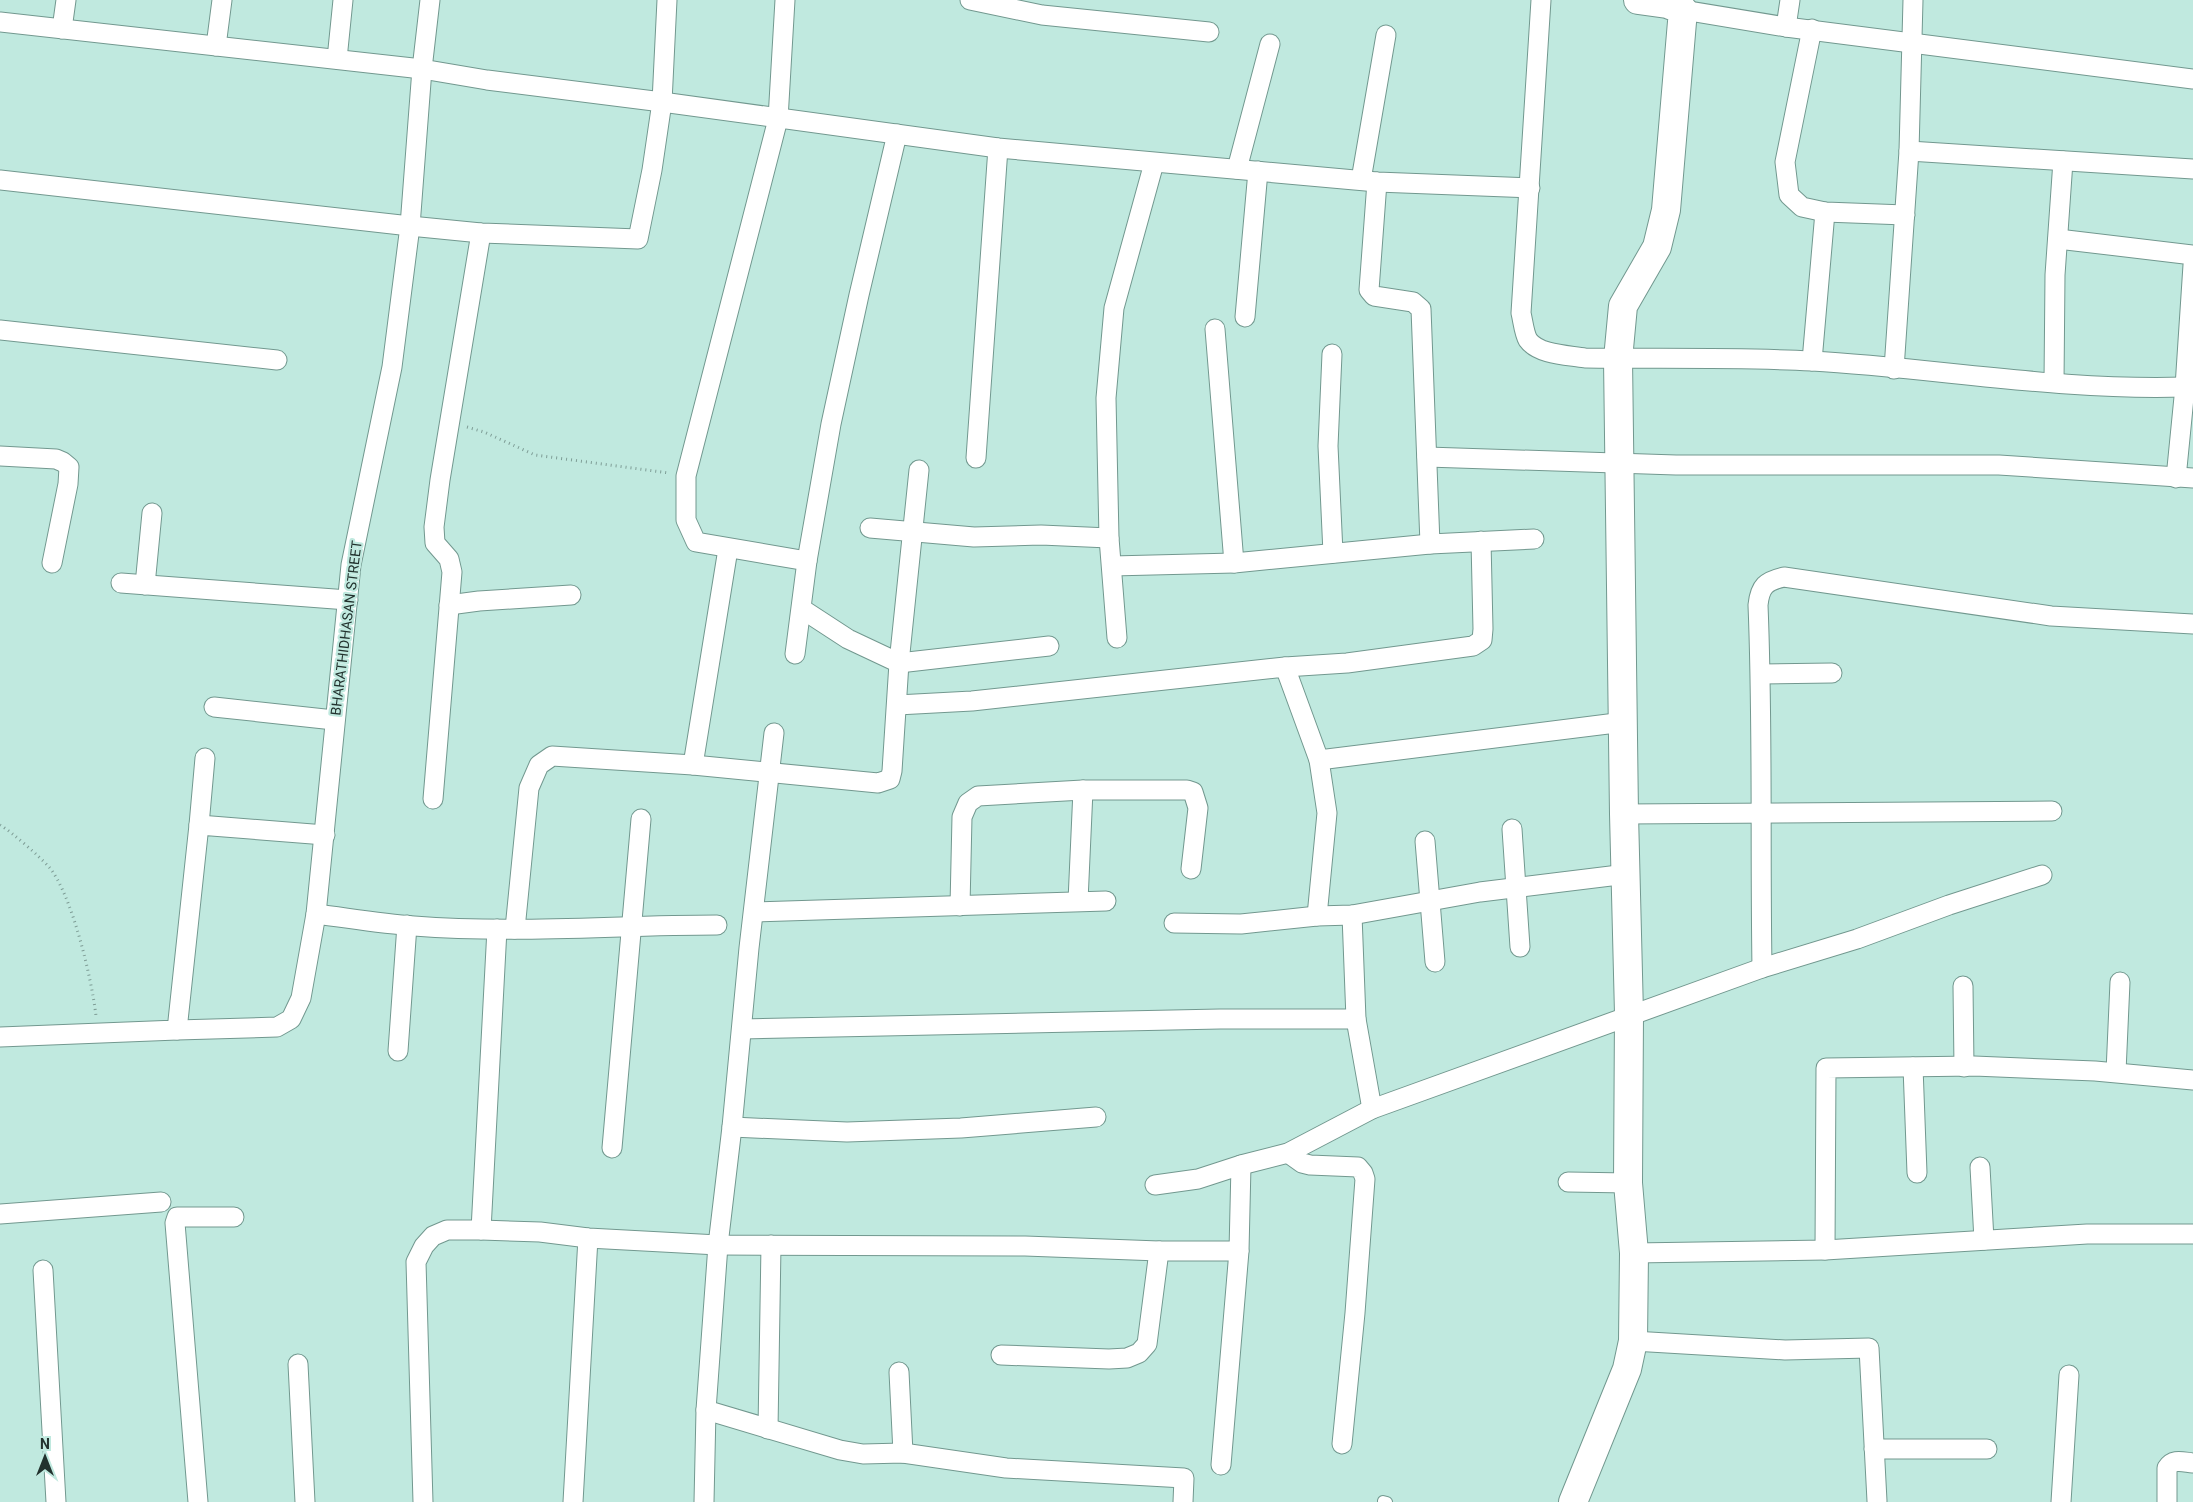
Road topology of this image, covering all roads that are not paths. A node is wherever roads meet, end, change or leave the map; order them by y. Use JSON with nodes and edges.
{"nodes":[{"id":1,"x":66,"y":0,"type":"edge"},
{"id":2,"x":222,"y":0,"type":"edge"},
{"id":3,"x":343,"y":0,"type":"edge"},
{"id":4,"x":430,"y":0,"type":"edge"},
{"id":5,"x":667,"y":0,"type":"edge"},
{"id":6,"x":785,"y":0,"type":"edge"},
{"id":7,"x":970,"y":0,"type":"edge"},
{"id":8,"x":1541,"y":0,"type":"edge"},
{"id":9,"x":1638,"y":0,"type":"edge"},
{"id":10,"x":1790,"y":0,"type":"edge"},
{"id":11,"x":1913,"y":0,"type":"edge"},
{"id":12,"x":1673,"y":5,"type":"edge"},
{"id":13,"x":0,"y":22,"type":"edge"},
{"id":14,"x":1786,"y":26,"type":"junction"},
{"id":15,"x":62,"y":29,"type":"junction"},
{"id":16,"x":1812,"y":29,"type":"junction"},
{"id":17,"x":1209,"y":32,"type":"dead end"},
{"id":18,"x":1386,"y":35,"type":"dead end"},
{"id":19,"x":1270,"y":44,"type":"dead end"},
{"id":20,"x":1911,"y":44,"type":"junction"},
{"id":21,"x":216,"y":46,"type":"junction"},
{"id":22,"x":337,"y":60,"type":"junction"},
{"id":23,"x":422,"y":69,"type":"junction"},
{"id":24,"x":2193,"y":79,"type":"edge"},
{"id":25,"x":662,"y":102,"type":"junction"},
{"id":26,"x":778,"y":119,"type":"junction"},
{"id":27,"x":897,"y":134,"type":"junction"},
{"id":28,"x":998,"y":148,"type":"junction"},
{"id":29,"x":1908,"y":151,"type":"junction"},
{"id":30,"x":2063,"y":161,"type":"junction"},
{"id":31,"x":1154,"y":163,"type":"junction"},
{"id":32,"x":1236,"y":169,"type":"junction"},
{"id":33,"x":2193,"y":169,"type":"edge"},
{"id":34,"x":1258,"y":171,"type":"junction"},
{"id":35,"x":0,"y":180,"type":"edge"},
{"id":36,"x":1369,"y":181,"type":"junction"},
{"id":37,"x":1530,"y":188,"type":"junction"},
{"id":38,"x":1825,"y":212,"type":"junction"},
{"id":39,"x":1904,"y":215,"type":"junction"},
{"id":40,"x":410,"y":226,"type":"junction"},
{"id":41,"x":481,"y":233,"type":"junction"},
{"id":42,"x":2058,"y":239,"type":"junction"},
{"id":43,"x":2193,"y":255,"type":"edge"},
{"id":44,"x":2193,"y":265,"type":"edge"},
{"id":45,"x":1244,"y":316,"type":"dead end"},
{"id":46,"x":1215,"y":329,"type":"dead end"},
{"id":47,"x":0,"y":330,"type":"edge"},
{"id":48,"x":2190,"y":348,"type":"edge"},
{"id":49,"x":1332,"y":354,"type":"dead end"},
{"id":50,"x":1618,"y":358,"type":"junction"},
{"id":51,"x":277,"y":360,"type":"dead end"},
{"id":52,"x":1812,"y":361,"type":"junction"},
{"id":53,"x":1894,"y":369,"type":"junction"},
{"id":54,"x":2054,"y":382,"type":"junction"},
{"id":55,"x":2185,"y":387,"type":"junction"},
{"id":56,"x":0,"y":456,"type":"edge"},
{"id":57,"x":1427,"y":457,"type":"junction"},
{"id":58,"x":976,"y":458,"type":"dead end"},
{"id":59,"x":1619,"y":464,"type":"junction"},
{"id":60,"x":919,"y":470,"type":"dead end"},
{"id":61,"x":2184,"y":478,"type":"edge"},
{"id":62,"x":152,"y":513,"type":"dead end"},
{"id":63,"x":870,"y":528,"type":"dead end"},
{"id":64,"x":914,"y":533,"type":"junction"},
{"id":65,"x":1109,"y":538,"type":"junction"},
{"id":66,"x":1534,"y":538,"type":"dead end"},
{"id":67,"x":1482,"y":541,"type":"junction"},
{"id":68,"x":1430,"y":544,"type":"junction"},
{"id":69,"x":728,"y":549,"type":"junction"},
{"id":70,"x":1333,"y":553,"type":"junction"},
{"id":71,"x":807,"y":561,"type":"junction"},
{"id":72,"x":52,"y":563,"type":"dead end"},
{"id":73,"x":1234,"y":563,"type":"junction"},
{"id":74,"x":1112,"y":566,"type":"junction"},
{"id":75,"x":121,"y":583,"type":"dead end"},
{"id":76,"x":146,"y":585,"type":"junction"},
{"id":77,"x":571,"y":595,"type":"dead end"},
{"id":78,"x":348,"y":600,"type":"junction"},
{"id":79,"x":449,"y":605,"type":"junction"},
{"id":80,"x":802,"y":609,"type":"junction"},
{"id":81,"x":2193,"y":624,"type":"edge"},
{"id":82,"x":1117,"y":638,"type":"dead end"},
{"id":83,"x":1049,"y":646,"type":"dead end"},
{"id":84,"x":795,"y":654,"type":"dead end"},
{"id":85,"x":899,"y":663,"type":"junction"},
{"id":86,"x":1285,"y":667,"type":"junction"},
{"id":87,"x":1832,"y":673,"type":"dead end"},
{"id":88,"x":1761,"y":674,"type":"junction"},
{"id":89,"x":897,"y":705,"type":"junction"},
{"id":90,"x":214,"y":707,"type":"dead end"},
{"id":91,"x":334,"y":720,"type":"junction"},
{"id":92,"x":1624,"y":722,"type":"junction"},
{"id":93,"x":774,"y":733,"type":"dead end"},
{"id":94,"x":205,"y":758,"type":"dead end"},
{"id":95,"x":1319,"y":760,"type":"junction"},
{"id":96,"x":693,"y":765,"type":"junction"},
{"id":97,"x":770,"y":772,"type":"junction"},
{"id":98,"x":1083,"y":790,"type":"junction"},
{"id":99,"x":433,"y":799,"type":"dead end"},
{"id":100,"x":2052,"y":811,"type":"dead end"},
{"id":101,"x":1624,"y":814,"type":"junction"},
{"id":102,"x":1760,"y":814,"type":"junction"},
{"id":103,"x":641,"y":819,"type":"dead end"},
{"id":104,"x":199,"y":825,"type":"junction"},
{"id":105,"x":1512,"y":830,"type":"dead end"},
{"id":106,"x":325,"y":835,"type":"junction"},
{"id":107,"x":1425,"y":841,"type":"dead end"},
{"id":108,"x":1191,"y":869,"type":"dead end"},
{"id":109,"x":1627,"y":874,"type":"junction"},
{"id":110,"x":2042,"y":875,"type":"dead end"},
{"id":111,"x":1516,"y":888,"type":"junction"},
{"id":112,"x":1078,"y":901,"type":"junction"},
{"id":113,"x":1106,"y":901,"type":"dead end"},
{"id":114,"x":1429,"y":902,"type":"junction"},
{"id":115,"x":960,"y":906,"type":"junction"},
{"id":116,"x":754,"y":912,"type":"junction"},
{"id":117,"x":316,"y":914,"type":"junction"},
{"id":118,"x":1352,"y":915,"type":"junction"},
{"id":119,"x":1317,"y":916,"type":"junction"},
{"id":120,"x":1174,"y":923,"type":"dead end"},
{"id":121,"x":407,"y":925,"type":"junction"},
{"id":122,"x":632,"y":925,"type":"junction"},
{"id":123,"x":717,"y":925,"type":"dead end"},
{"id":124,"x":506,"y":929,"type":"junction"},
{"id":125,"x":1520,"y":947,"type":"dead end"},
{"id":126,"x":1435,"y":962,"type":"dead end"},
{"id":127,"x":1762,"y":968,"type":"junction"},
{"id":128,"x":2120,"y":982,"type":"dead end"},
{"id":129,"x":1963,"y":986,"type":"dead end"},
{"id":130,"x":1629,"y":1014,"type":"junction"},
{"id":131,"x":1356,"y":1019,"type":"junction"},
{"id":132,"x":742,"y":1029,"type":"junction"},
{"id":133,"x":177,"y":1030,"type":"junction"},
{"id":134,"x":0,"y":1037,"type":"edge"},
{"id":135,"x":398,"y":1051,"type":"dead end"},
{"id":136,"x":1913,"y":1067,"type":"junction"},
{"id":137,"x":1964,"y":1067,"type":"junction"},
{"id":138,"x":2116,"y":1072,"type":"junction"},
{"id":139,"x":2193,"y":1080,"type":"edge"},
{"id":140,"x":1372,"y":1108,"type":"junction"},
{"id":141,"x":1096,"y":1117,"type":"dead end"},
{"id":142,"x":732,"y":1127,"type":"junction"},
{"id":143,"x":612,"y":1148,"type":"dead end"},
{"id":144,"x":1288,"y":1153,"type":"junction"},
{"id":145,"x":1240,"y":1165,"type":"junction"},
{"id":146,"x":1980,"y":1168,"type":"dead end"},
{"id":147,"x":1917,"y":1173,"type":"dead end"},
{"id":148,"x":1568,"y":1182,"type":"dead end"},
{"id":149,"x":1628,"y":1184,"type":"junction"},
{"id":150,"x":1155,"y":1185,"type":"dead end"},
{"id":151,"x":161,"y":1202,"type":"dead end"},
{"id":152,"x":0,"y":1214,"type":"edge"},
{"id":153,"x":234,"y":1217,"type":"dead end"},
{"id":154,"x":481,"y":1230,"type":"junction"},
{"id":155,"x":2193,"y":1234,"type":"edge"},
{"id":156,"x":588,"y":1238,"type":"junction"},
{"id":157,"x":1984,"y":1240,"type":"junction"},
{"id":158,"x":718,"y":1245,"type":"junction"},
{"id":159,"x":771,"y":1245,"type":"junction"},
{"id":160,"x":1825,"y":1250,"type":"junction"},
{"id":161,"x":1159,"y":1251,"type":"junction"},
{"id":162,"x":1239,"y":1251,"type":"junction"},
{"id":163,"x":1634,"y":1253,"type":"junction"},
{"id":164,"x":43,"y":1270,"type":"dead end"},
{"id":165,"x":1633,"y":1340,"type":"junction"},
{"id":166,"x":1001,"y":1355,"type":"dead end"},
{"id":167,"x":298,"y":1364,"type":"dead end"},
{"id":168,"x":900,"y":1372,"type":"dead end"},
{"id":169,"x":2069,"y":1375,"type":"dead end"},
{"id":170,"x":706,"y":1410,"type":"junction"},
{"id":171,"x":768,"y":1429,"type":"junction"},
{"id":172,"x":1342,"y":1444,"type":"dead end"},
{"id":173,"x":1874,"y":1449,"type":"junction"},
{"id":174,"x":1987,"y":1449,"type":"dead end"},
{"id":175,"x":903,"y":1453,"type":"junction"},
{"id":176,"x":2193,"y":1463,"type":"edge"},
{"id":177,"x":1221,"y":1465,"type":"dead end"},
{"id":178,"x":1877,"y":1501,"type":"edge"},
{"id":179,"x":56,"y":1502,"type":"edge"},
{"id":180,"x":198,"y":1502,"type":"edge"},
{"id":181,"x":305,"y":1502,"type":"edge"},
{"id":182,"x":423,"y":1502,"type":"edge"},
{"id":183,"x":573,"y":1502,"type":"edge"},
{"id":184,"x":704,"y":1502,"type":"edge"},
{"id":185,"x":1182,"y":1502,"type":"edge"},
{"id":186,"x":1573,"y":1502,"type":"edge"},
{"id":187,"x":2061,"y":1502,"type":"edge"},
{"id":188,"x":2167,"y":1502,"type":"edge"}],
"edges":[{"from":1,"to":15,"type":"street"},
{"from":2,"to":21,"type":"street"},
{"from":3,"to":22,"type":"street"},
{"from":4,"to":23,"type":"street","name":"BHARATHIDHASAN STREET"},
{"from":5,"to":25,"type":"street"},
{"from":6,"to":26,"type":"street"},
{"from":7,"to":17,"type":"street"},
{"from":8,"to":37,"type":"street"},
{"from":9,"to":12,"type":"street"},
{"from":10,"to":14,"type":"street"},
{"from":11,"to":20,"type":"street"},
{"from":12,"to":14,"type":"street"},
{"from":12,"to":50,"type":"street"},
{"from":13,"to":15,"type":"street"},
{"from":14,"to":16,"type":"street"},
{"from":15,"to":21,"type":"street"},
{"from":16,"to":20,"type":"street"},
{"from":16,"to":38,"type":"street"},
{"from":18,"to":36,"type":"street"},
{"from":19,"to":32,"type":"street"},
{"from":20,"to":24,"type":"street"},
{"from":20,"to":29,"type":"street"},
{"from":21,"to":22,"type":"street"},
{"from":22,"to":23,"type":"street"},
{"from":23,"to":25,"type":"street"},
{"from":23,"to":40,"type":"street","name":"BHARATHIDHASAN STREET"},
{"from":25,"to":26,"type":"street"},
{"from":25,"to":41,"type":"street"},
{"from":26,"to":27,"type":"street"},
{"from":26,"to":69,"type":"street"},
{"from":27,"to":28,"type":"street"},
{"from":27,"to":71,"type":"street"},
{"from":28,"to":31,"type":"street"},
{"from":28,"to":58,"type":"street"},
{"from":29,"to":30,"type":"street"},
{"from":29,"to":39,"type":"street"},
{"from":30,"to":33,"type":"street"},
{"from":30,"to":42,"type":"street"},
{"from":31,"to":32,"type":"street"},
{"from":31,"to":65,"type":"street"},
{"from":32,"to":34,"type":"street"},
{"from":34,"to":36,"type":"street"},
{"from":34,"to":45,"type":"street"},
{"from":35,"to":40,"type":"street"},
{"from":36,"to":37,"type":"street"},
{"from":36,"to":57,"type":"street"},
{"from":37,"to":50,"type":"street"},
{"from":38,"to":39,"type":"street"},
{"from":38,"to":52,"type":"street"},
{"from":39,"to":53,"type":"street"},
{"from":40,"to":41,"type":"street"},
{"from":40,"to":78,"type":"street","name":"BHARATHIDHASAN STREET"},
{"from":41,"to":79,"type":"street"},
{"from":42,"to":43,"type":"street"},
{"from":42,"to":54,"type":"street"},
{"from":44,"to":48,"type":"street"},
{"from":46,"to":73,"type":"street"},
{"from":47,"to":51,"type":"street"},
{"from":48,"to":55,"type":"street"},
{"from":49,"to":70,"type":"street"},
{"from":50,"to":52,"type":"street"},
{"from":50,"to":59,"type":"street"},
{"from":52,"to":53,"type":"street"},
{"from":53,"to":54,"type":"street"},
{"from":54,"to":55,"type":"street"},
{"from":55,"to":61,"type":"street"},
{"from":56,"to":72,"type":"street"},
{"from":57,"to":59,"type":"street"},
{"from":57,"to":68,"type":"street"},
{"from":59,"to":61,"type":"street"},
{"from":59,"to":92,"type":"street"},
{"from":60,"to":64,"type":"street"},
{"from":62,"to":76,"type":"street"},
{"from":63,"to":64,"type":"street"},
{"from":64,"to":65,"type":"street"},
{"from":64,"to":85,"type":"street"},
{"from":65,"to":74,"type":"street"},
{"from":66,"to":67,"type":"street"},
{"from":67,"to":68,"type":"street"},
{"from":67,"to":86,"type":"street"},
{"from":68,"to":70,"type":"street"},
{"from":69,"to":71,"type":"street"},
{"from":69,"to":96,"type":"street"},
{"from":70,"to":73,"type":"street"},
{"from":71,"to":80,"type":"street"},
{"from":73,"to":74,"type":"street"},
{"from":74,"to":82,"type":"street"},
{"from":75,"to":76,"type":"street"},
{"from":76,"to":78,"type":"street"},
{"from":77,"to":79,"type":"street"},
{"from":78,"to":91,"type":"street","name":"BHARATHIDHASAN STREET"},
{"from":79,"to":99,"type":"street"},
{"from":80,"to":84,"type":"street"},
{"from":80,"to":85,"type":"street"},
{"from":81,"to":88,"type":"street"},
{"from":83,"to":85,"type":"street"},
{"from":85,"to":89,"type":"street"},
{"from":86,"to":89,"type":"street"},
{"from":86,"to":95,"type":"street"},
{"from":87,"to":88,"type":"street"},
{"from":88,"to":102,"type":"street"},
{"from":89,"to":97,"type":"street"},
{"from":90,"to":91,"type":"street"},
{"from":91,"to":106,"type":"street","name":"BHARATHIDHASAN STREET"},
{"from":92,"to":95,"type":"street"},
{"from":92,"to":101,"type":"street"},
{"from":93,"to":97,"type":"street"},
{"from":94,"to":104,"type":"street"},
{"from":95,"to":119,"type":"street"},
{"from":96,"to":97,"type":"street"},
{"from":96,"to":124,"type":"street"},
{"from":97,"to":116,"type":"street"},
{"from":98,"to":108,"type":"street"},
{"from":98,"to":112,"type":"street"},
{"from":98,"to":115,"type":"street"},
{"from":100,"to":102,"type":"street"},
{"from":101,"to":102,"type":"street"},
{"from":101,"to":109,"type":"street"},
{"from":102,"to":127,"type":"street"},
{"from":103,"to":122,"type":"street"},
{"from":104,"to":106,"type":"street"},
{"from":104,"to":133,"type":"street"},
{"from":105,"to":111,"type":"street"},
{"from":106,"to":117,"type":"street","name":"BHARATHIDHASAN STREET"},
{"from":107,"to":114,"type":"street"},
{"from":109,"to":111,"type":"street"},
{"from":109,"to":130,"type":"street"},
{"from":110,"to":127,"type":"street"},
{"from":111,"to":114,"type":"street"},
{"from":111,"to":125,"type":"street"},
{"from":112,"to":113,"type":"street"},
{"from":112,"to":115,"type":"street"},
{"from":114,"to":118,"type":"street"},
{"from":114,"to":126,"type":"street"},
{"from":115,"to":116,"type":"street"},
{"from":116,"to":132,"type":"street"},
{"from":117,"to":121,"type":"street"},
{"from":117,"to":133,"type":"street","name":"BHARATHIDHASAN STREET"},
{"from":118,"to":119,"type":"street"},
{"from":118,"to":131,"type":"street"},
{"from":119,"to":120,"type":"street"},
{"from":121,"to":124,"type":"street"},
{"from":121,"to":135,"type":"street"},
{"from":122,"to":123,"type":"street"},
{"from":122,"to":124,"type":"street"},
{"from":122,"to":143,"type":"street"},
{"from":124,"to":154,"type":"street"},
{"from":127,"to":130,"type":"street"},
{"from":128,"to":138,"type":"street"},
{"from":129,"to":137,"type":"street"},
{"from":130,"to":140,"type":"street"},
{"from":130,"to":149,"type":"street"},
{"from":131,"to":132,"type":"street"},
{"from":131,"to":140,"type":"street"},
{"from":132,"to":142,"type":"street"},
{"from":133,"to":134,"type":"street","name":"BHARATHIDHASAN STREET"},
{"from":136,"to":137,"type":"street"},
{"from":136,"to":147,"type":"street"},
{"from":136,"to":160,"type":"street"},
{"from":137,"to":138,"type":"street"},
{"from":138,"to":139,"type":"street"},
{"from":140,"to":144,"type":"street"},
{"from":141,"to":142,"type":"street"},
{"from":142,"to":158,"type":"street"},
{"from":144,"to":145,"type":"street"},
{"from":144,"to":172,"type":"street"},
{"from":145,"to":150,"type":"street"},
{"from":145,"to":162,"type":"street"},
{"from":146,"to":157,"type":"street"},
{"from":148,"to":149,"type":"street"},
{"from":149,"to":163,"type":"street"},
{"from":151,"to":152,"type":"street"},
{"from":153,"to":180,"type":"street"},
{"from":154,"to":156,"type":"street"},
{"from":154,"to":182,"type":"street"},
{"from":155,"to":157,"type":"street"},
{"from":156,"to":158,"type":"street"},
{"from":156,"to":183,"type":"street"},
{"from":157,"to":160,"type":"street"},
{"from":158,"to":159,"type":"street"},
{"from":158,"to":170,"type":"street"},
{"from":159,"to":161,"type":"street"},
{"from":159,"to":171,"type":"street"},
{"from":160,"to":163,"type":"street"},
{"from":161,"to":162,"type":"street"},
{"from":161,"to":166,"type":"street"},
{"from":162,"to":177,"type":"street"},
{"from":163,"to":165,"type":"street"},
{"from":164,"to":179,"type":"street"},
{"from":165,"to":173,"type":"street"},
{"from":165,"to":186,"type":"street"},
{"from":167,"to":181,"type":"street"},
{"from":168,"to":175,"type":"street"},
{"from":169,"to":187,"type":"street"},
{"from":170,"to":171,"type":"street"},
{"from":170,"to":184,"type":"street"},
{"from":171,"to":175,"type":"street"},
{"from":173,"to":174,"type":"street"},
{"from":173,"to":178,"type":"street"},
{"from":175,"to":185,"type":"street"},
{"from":176,"to":188,"type":"street"}]}
